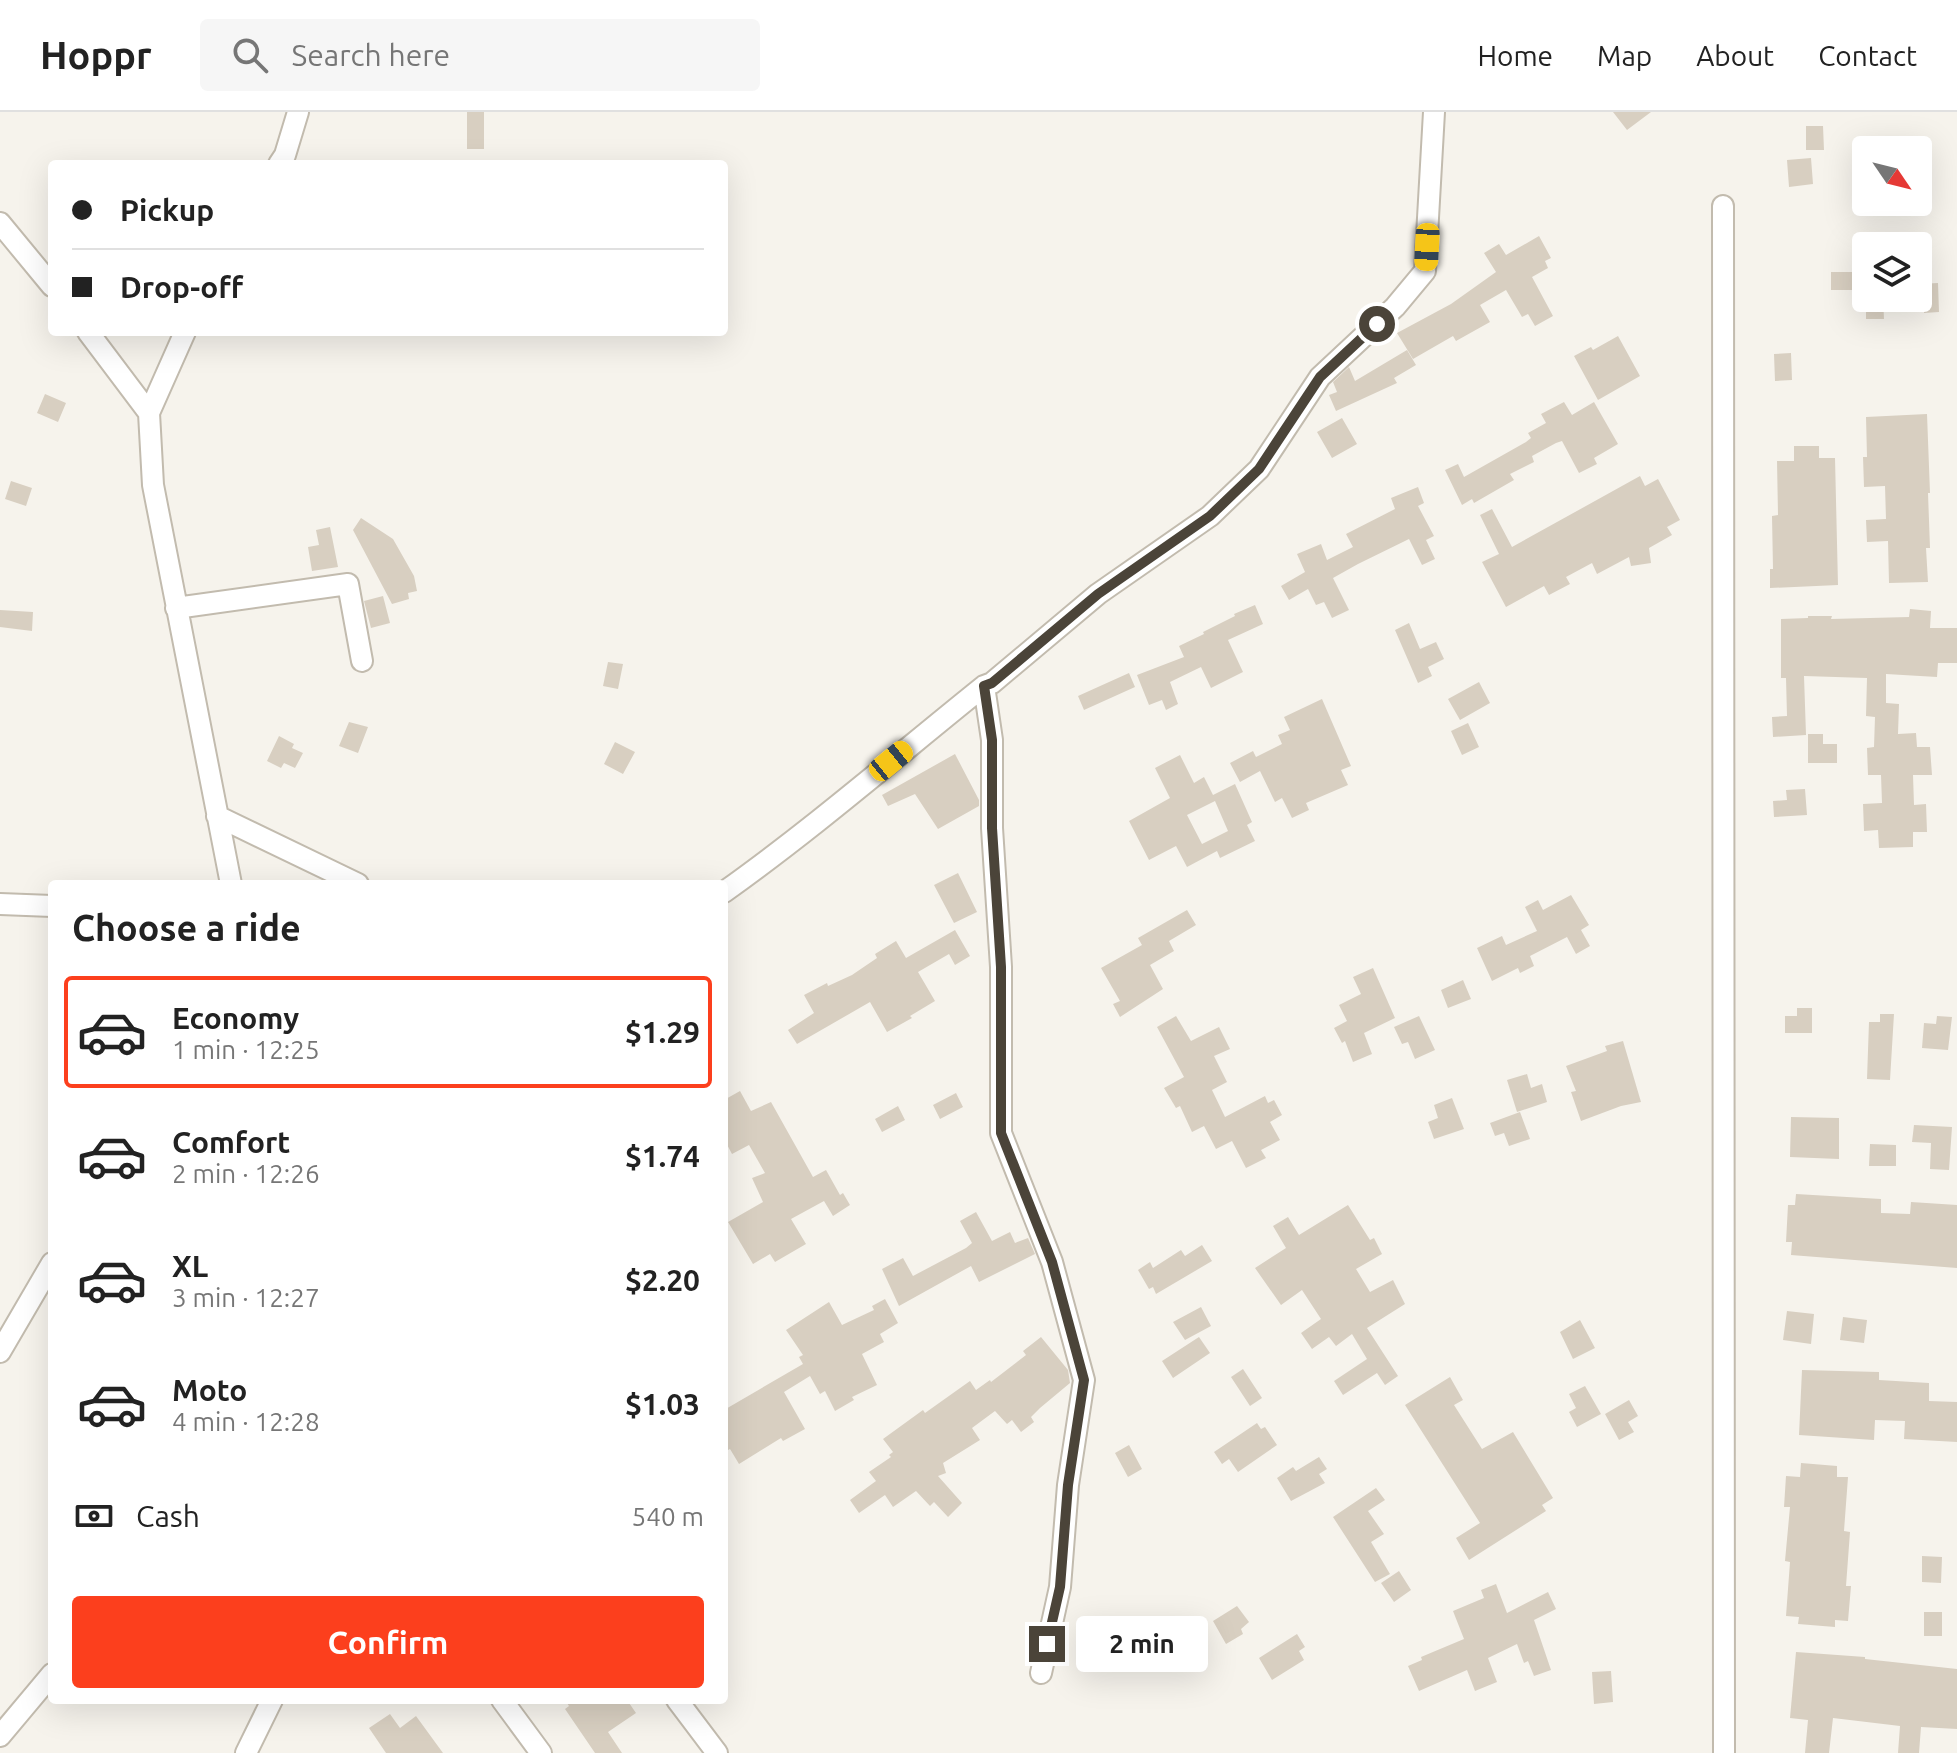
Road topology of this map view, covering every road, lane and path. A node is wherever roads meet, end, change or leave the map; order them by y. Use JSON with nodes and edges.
{"nodes":[{"id":1,"x":298,"y":112,"type":"edge"},
{"id":2,"x":1434,"y":112,"type":"edge"},
{"id":3,"x":282,"y":160,"type":"edge"},
{"id":4,"x":1723,"y":206,"type":"dead end"},
{"id":5,"x":0,"y":223,"type":"edge"},
{"id":6,"x":48,"y":281,"type":"edge"},
{"id":7,"x":91,"y":336,"type":"edge"},
{"id":8,"x":183,"y":336,"type":"edge"},
{"id":9,"x":149,"y":413,"type":"junction"},
{"id":10,"x":176,"y":608,"type":"junction"},
{"id":11,"x":362,"y":661,"type":"dead end"},
{"id":12,"x":984,"y":686,"type":"junction"},
{"id":13,"x":217,"y":816,"type":"junction"},
{"id":14,"x":230,"y":880,"type":"edge"},
{"id":15,"x":350,"y":880,"type":"edge"},
{"id":16,"x":728,"y":889,"type":"edge"},
{"id":17,"x":0,"y":904,"type":"edge"},
{"id":18,"x":48,"y":906,"type":"edge"},
{"id":19,"x":48,"y":1270,"type":"edge"},
{"id":20,"x":0,"y":1352,"type":"edge"},
{"id":21,"x":1041,"y":1673,"type":"dead end"},
{"id":22,"x":48,"y":1679,"type":"edge"},
{"id":23,"x":270,"y":1704,"type":"edge"},
{"id":24,"x":505,"y":1704,"type":"edge"},
{"id":25,"x":680,"y":1704,"type":"edge"},
{"id":26,"x":0,"y":1736,"type":"edge"},
{"id":27,"x":246,"y":1753,"type":"edge"},
{"id":28,"x":541,"y":1753,"type":"edge"},
{"id":29,"x":717,"y":1753,"type":"edge"},
{"id":30,"x":1724,"y":1753,"type":"edge"}],
"edges":[{"from":1,"to":3,"type":"street"},
{"from":2,"to":12,"type":"street"},
{"from":4,"to":30,"type":"street"},
{"from":5,"to":6,"type":"street"},
{"from":7,"to":9,"type":"street"},
{"from":8,"to":9,"type":"street"},
{"from":9,"to":10,"type":"street"},
{"from":10,"to":11,"type":"street"},
{"from":10,"to":13,"type":"street"},
{"from":12,"to":16,"type":"street"},
{"from":12,"to":21,"type":"street"},
{"from":13,"to":14,"type":"street"},
{"from":13,"to":15,"type":"street"},
{"from":17,"to":18,"type":"street"},
{"from":19,"to":20,"type":"street"},
{"from":22,"to":26,"type":"street"},
{"from":23,"to":27,"type":"street"},
{"from":24,"to":28,"type":"street"},
{"from":25,"to":29,"type":"street"}]}
